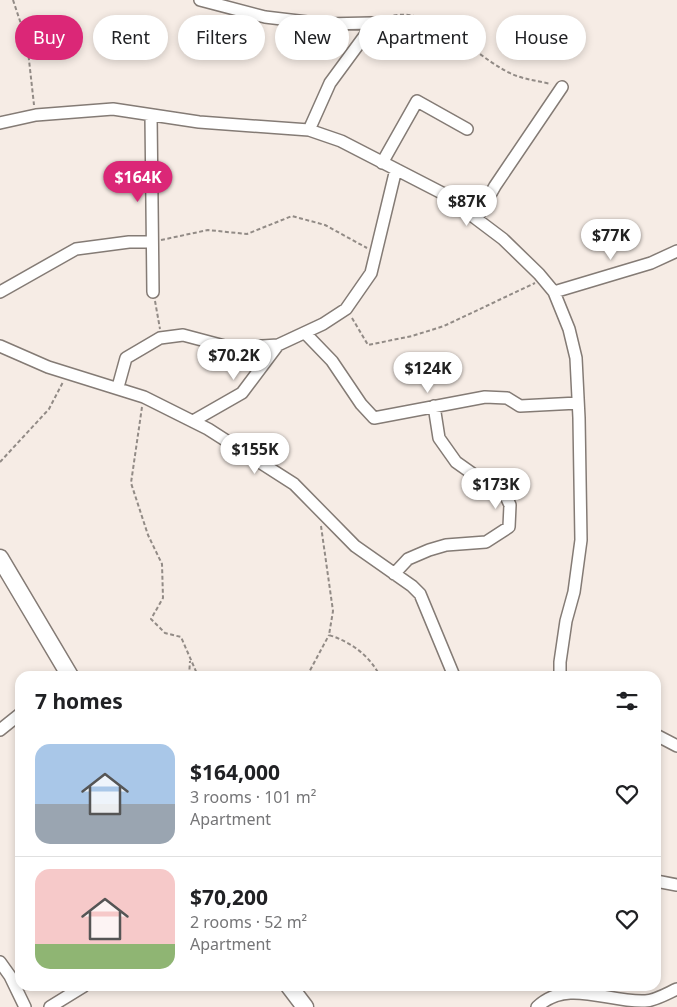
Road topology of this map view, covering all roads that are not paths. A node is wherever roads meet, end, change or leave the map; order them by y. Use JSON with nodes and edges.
{"nodes":[{"id":1,"x":200,"y":0,"type":"edge"},
{"id":2,"x":562,"y":87,"type":"road end"},
{"id":3,"x":151,"y":114,"type":"junction"},
{"id":4,"x":0,"y":122,"type":"edge"},
{"id":5,"x":467,"y":129,"type":"dead end"},
{"id":6,"x":309,"y":130,"type":"junction"},
{"id":7,"x":382,"y":163,"type":"junction"},
{"id":8,"x":396,"y":169,"type":"junction"},
{"id":9,"x":477,"y":218,"type":"junction"},
{"id":10,"x":152,"y":242,"type":"junction"},
{"id":11,"x":677,"y":251,"type":"edge"},
{"id":12,"x":0,"y":292,"type":"edge"},
{"id":13,"x":153,"y":292,"type":"road end"},
{"id":14,"x":554,"y":292,"type":"junction"},
{"id":15,"x":305,"y":333,"type":"junction"},
{"id":16,"x":278,"y":345,"type":"junction"},
{"id":17,"x":0,"y":346,"type":"edge"},
{"id":18,"x":118,"y":387,"type":"junction"},
{"id":19,"x":578,"y":403,"type":"junction"},
{"id":20,"x":434,"y":406,"type":"junction"},
{"id":21,"x":193,"y":422,"type":"junction"},
{"id":22,"x":0,"y":558,"type":"edge"},
{"id":23,"x":394,"y":574,"type":"junction"},
{"id":24,"x":67,"y":671,"type":"edge"},
{"id":25,"x":452,"y":671,"type":"edge"},
{"id":26,"x":560,"y":671,"type":"edge"},
{"id":27,"x":15,"y":718,"type":"edge"},
{"id":28,"x":0,"y":730,"type":"edge"},
{"id":29,"x":661,"y":738,"type":"edge"},
{"id":30,"x":677,"y":746,"type":"edge"},
{"id":31,"x":661,"y":881,"type":"edge"},
{"id":32,"x":677,"y":885,"type":"edge"},
{"id":33,"x":0,"y":962,"type":"edge"},
{"id":34,"x":15,"y":986,"type":"edge"},
{"id":35,"x":677,"y":989,"type":"edge"},
{"id":36,"x":17,"y":991,"type":"edge"},
{"id":37,"x":76,"y":991,"type":"edge"},
{"id":38,"x":294,"y":991,"type":"edge"},
{"id":39,"x":25,"y":1007,"type":"edge"},
{"id":40,"x":50,"y":1007,"type":"edge"},
{"id":41,"x":305,"y":1007,"type":"edge"},
{"id":42,"x":537,"y":1007,"type":"edge"}],
"edges":[{"from":1,"to":6,"type":"street"},
{"from":2,"to":9,"type":"street"},
{"from":3,"to":4,"type":"street"},
{"from":3,"to":6,"type":"street"},
{"from":3,"to":10,"type":"street"},
{"from":5,"to":7,"type":"street"},
{"from":6,"to":7,"type":"street"},
{"from":7,"to":8,"type":"street"},
{"from":8,"to":9,"type":"street"},
{"from":8,"to":15,"type":"street"},
{"from":9,"to":14,"type":"street"},
{"from":10,"to":12,"type":"street"},
{"from":10,"to":13,"type":"street"},
{"from":11,"to":14,"type":"street"},
{"from":14,"to":19,"type":"street"},
{"from":15,"to":16,"type":"street"},
{"from":15,"to":20,"type":"street"},
{"from":16,"to":18,"type":"street"},
{"from":16,"to":21,"type":"street"},
{"from":17,"to":18,"type":"street"},
{"from":18,"to":21,"type":"street"},
{"from":19,"to":20,"type":"street"},
{"from":19,"to":26,"type":"street"},
{"from":20,"to":23,"type":"street"},
{"from":21,"to":23,"type":"street"},
{"from":22,"to":24,"type":"main road"},
{"from":23,"to":25,"type":"street"},
{"from":27,"to":28,"type":"street"},
{"from":29,"to":30,"type":"street"},
{"from":31,"to":32,"type":"street"},
{"from":33,"to":34,"type":"street"},
{"from":35,"to":42,"type":"street"},
{"from":36,"to":39,"type":"street"},
{"from":37,"to":40,"type":"street"},
{"from":38,"to":41,"type":"main road"}]}
